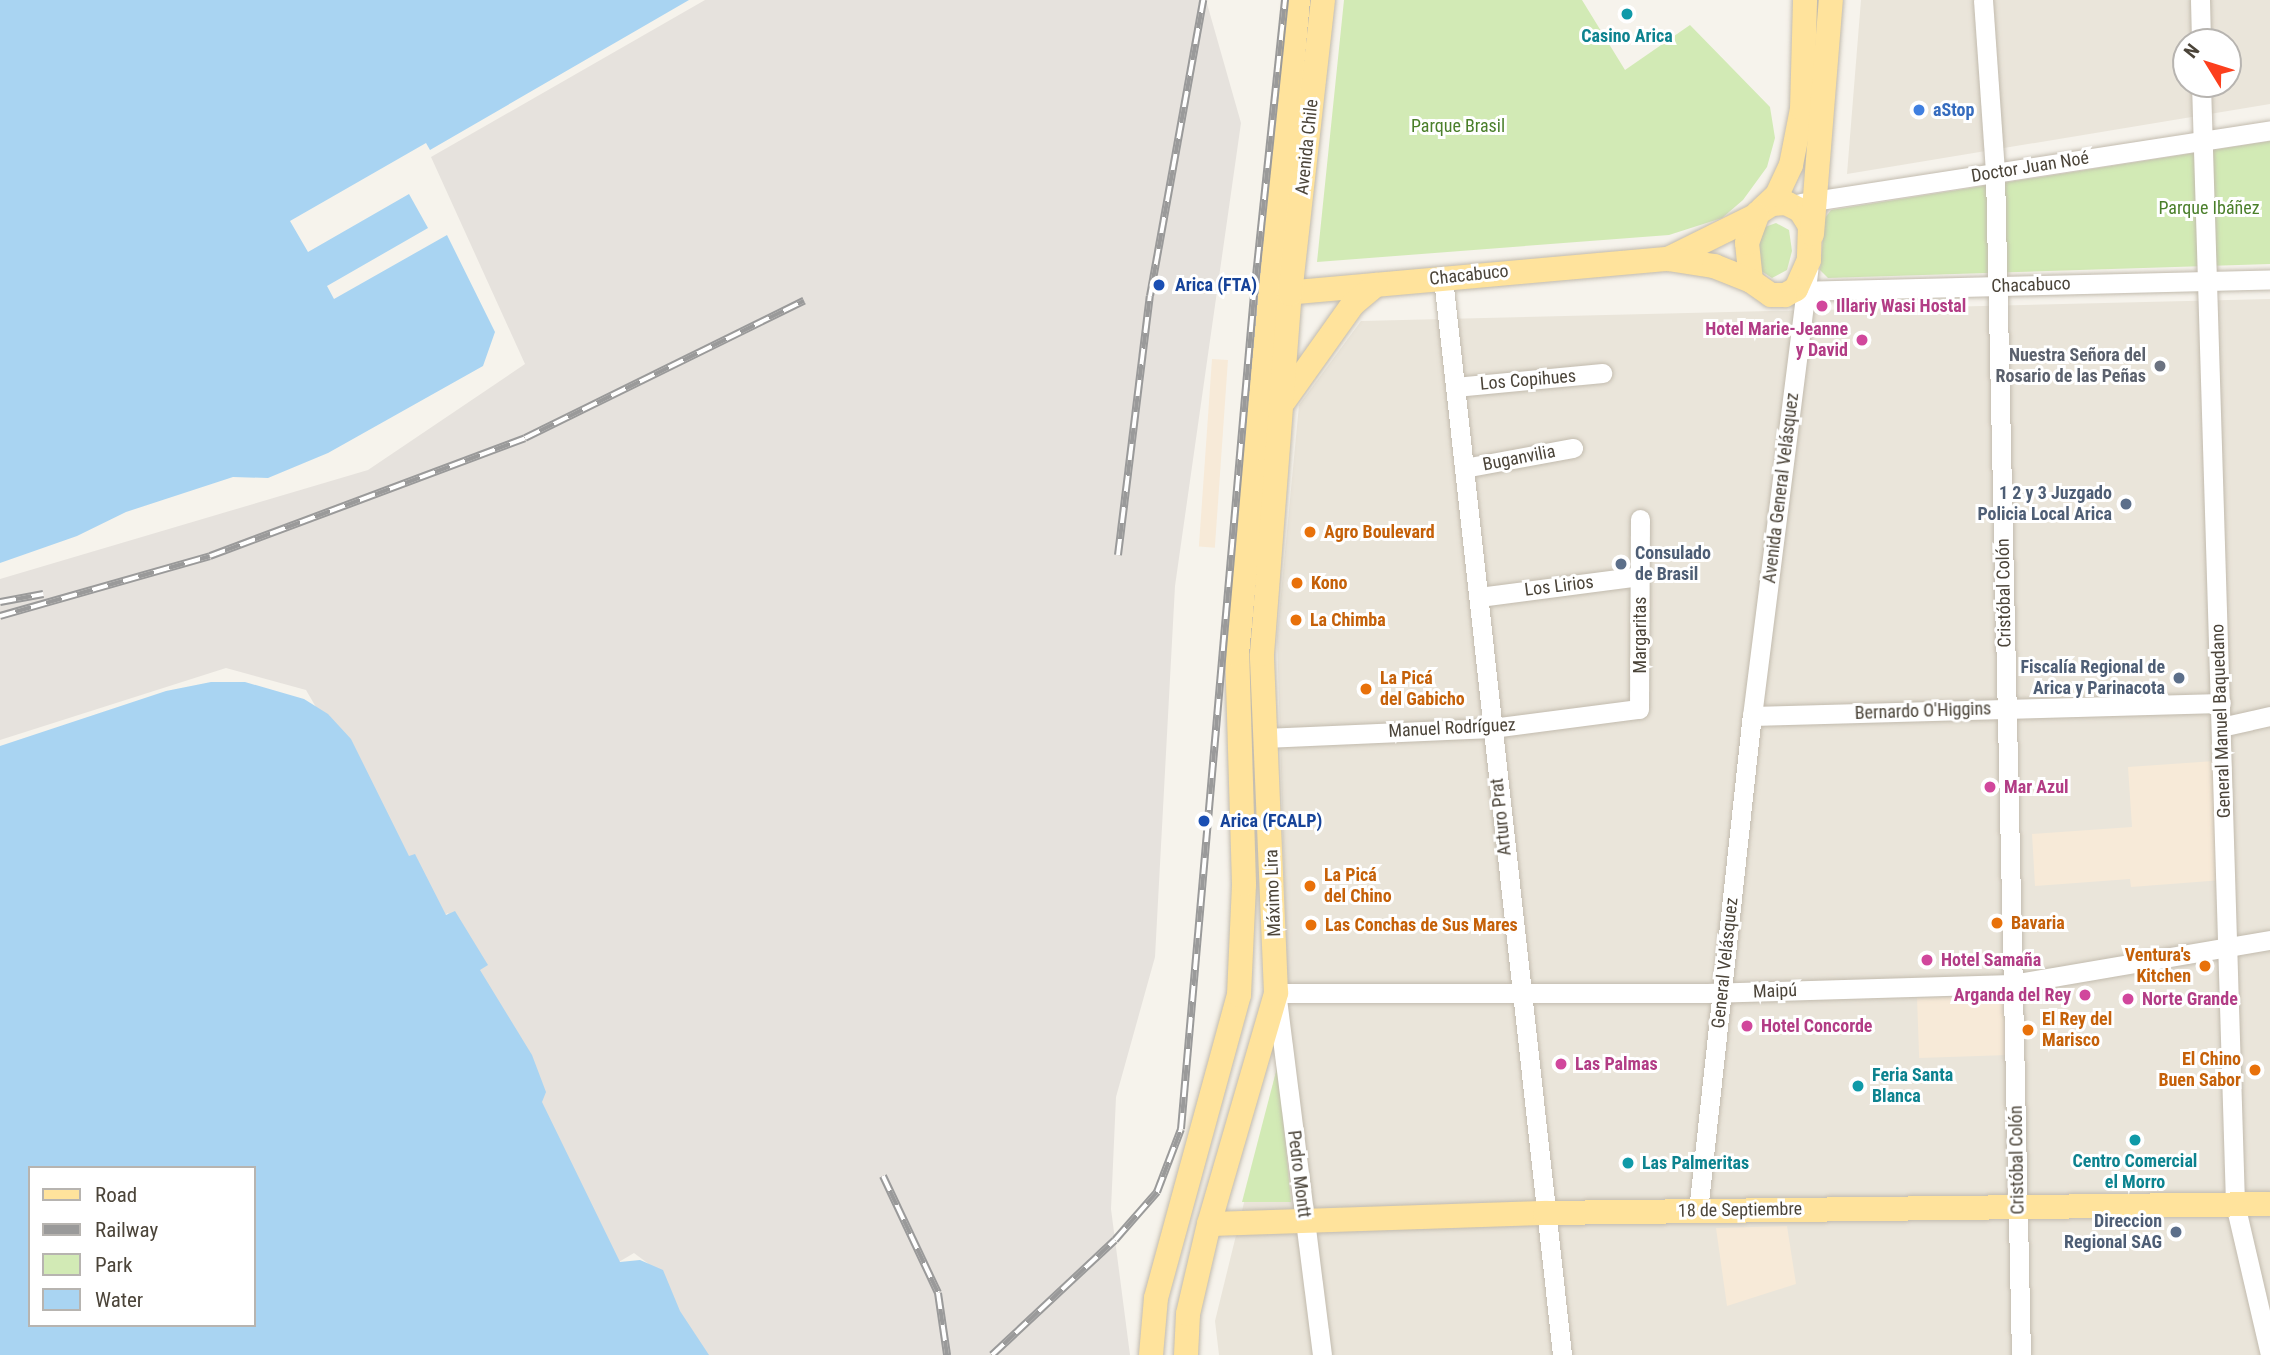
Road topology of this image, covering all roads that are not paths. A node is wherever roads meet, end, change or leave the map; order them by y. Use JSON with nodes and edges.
{"nodes":[{"id":1,"x":1298,"y":0,"type":"edge"},
{"id":2,"x":1323,"y":0,"type":"edge"},
{"id":3,"x":1805,"y":0,"type":"edge"},
{"id":4,"x":1831,"y":0,"type":"edge"},
{"id":5,"x":1983,"y":0,"type":"edge"},
{"id":6,"x":2200,"y":0,"type":"edge"},
{"id":7,"x":2201,"y":28,"type":"edge"},
{"id":8,"x":2201,"y":98,"type":"edge"},
{"id":9,"x":2270,"y":130,"type":"edge"},
{"id":10,"x":2202,"y":140,"type":"junction"},
{"id":11,"x":1995,"y":173,"type":"junction"},
{"id":12,"x":1802,"y":203,"type":"junction"},
{"id":13,"x":1758,"y":214,"type":"junction"},
{"id":14,"x":1668,"y":259,"type":"junction"},
{"id":15,"x":1443,"y":278,"type":"junction"},
{"id":16,"x":2270,"y":279,"type":"edge"},
{"id":17,"x":2207,"y":280,"type":"junction"},
{"id":18,"x":1751,"y":281,"type":"junction"},
{"id":19,"x":1377,"y":284,"type":"junction"},
{"id":20,"x":1998,"y":286,"type":"junction"},
{"id":21,"x":1799,"y":291,"type":"junction"},
{"id":22,"x":1280,"y":294,"type":"junction"},
{"id":23,"x":1602,"y":373,"type":"dead end"},
{"id":24,"x":1455,"y":387,"type":"junction"},
{"id":25,"x":1282,"y":404,"type":"junction"},
{"id":26,"x":1573,"y":448,"type":"dead end"},
{"id":27,"x":1464,"y":468,"type":"junction"},
{"id":28,"x":1640,"y":519,"type":"dead end"},
{"id":29,"x":1640,"y":576,"type":"junction"},
{"id":30,"x":1479,"y":597,"type":"junction"},
{"id":31,"x":2221,"y":703,"type":"junction"},
{"id":32,"x":1639,"y":709,"type":"joint"},
{"id":33,"x":2007,"y":709,"type":"junction"},
{"id":34,"x":1752,"y":716,"type":"junction"},
{"id":35,"x":2270,"y":716,"type":"edge"},
{"id":36,"x":2221,"y":727,"type":"junction"},
{"id":37,"x":1492,"y":728,"type":"junction"},
{"id":38,"x":1264,"y":738,"type":"junction"},
{"id":39,"x":2270,"y":940,"type":"edge"},
{"id":40,"x":2227,"y":947,"type":"junction"},
{"id":41,"x":2012,"y":984,"type":"junction"},
{"id":42,"x":1276,"y":993,"type":"junction"},
{"id":43,"x":1722,"y":993,"type":"junction"},
{"id":44,"x":1519,"y":995,"type":"junction"},
{"id":45,"x":2235,"y":1204,"type":"junction"},
{"id":46,"x":2270,"y":1204,"type":"edge"},
{"id":47,"x":2018,"y":1206,"type":"junction"},
{"id":48,"x":1698,"y":1211,"type":"junction"},
{"id":49,"x":1545,"y":1213,"type":"junction"},
{"id":50,"x":1305,"y":1222,"type":"junction"},
{"id":51,"x":1209,"y":1224,"type":"junction"},
{"id":52,"x":2270,"y":1354,"type":"edge"},
{"id":53,"x":1151,"y":1355,"type":"edge"},
{"id":54,"x":1186,"y":1355,"type":"edge"},
{"id":55,"x":1322,"y":1355,"type":"edge"},
{"id":56,"x":1562,"y":1355,"type":"edge"},
{"id":57,"x":2021,"y":1355,"type":"edge"}],
"edges":[{"from":1,"to":22,"type":"main road","name":"Avenida Chile"},
{"from":2,"to":22,"type":"main road","name":"Avenida Chile"},
{"from":3,"to":13,"type":"main road"},
{"from":4,"to":12,"type":"main road"},
{"from":5,"to":11,"type":"street","name":"Cristóbal Colón"},
{"from":6,"to":7,"type":"street"},
{"from":8,"to":10,"type":"street","name":"General Manuel Baquedano"},
{"from":9,"to":10,"type":"street","name":"Doctor Juan Noé"},
{"from":10,"to":11,"type":"street","name":"Doctor Juan Noé"},
{"from":10,"to":17,"type":"street","name":"General Manuel Baquedano"},
{"from":11,"to":12,"type":"street","name":"Doctor Juan Noé"},
{"from":11,"to":20,"type":"street","name":"Cristóbal Colón"},
{"from":12,"to":13,"type":"main road"},
{"from":12,"to":21,"type":"main road"},
{"from":13,"to":14,"type":"main road","name":"Chacabuco"},
{"from":13,"to":18,"type":"main road"},
{"from":14,"to":15,"type":"main road","name":"Chacabuco"},
{"from":14,"to":18,"type":"main road","name":"Chacabuco"},
{"from":15,"to":19,"type":"main road","name":"Chacabuco"},
{"from":15,"to":24,"type":"street","name":"Arturo Prat"},
{"from":16,"to":17,"type":"street","name":"Chacabuco"},
{"from":17,"to":20,"type":"street","name":"Chacabuco"},
{"from":17,"to":31,"type":"street","name":"General Manuel Baquedano"},
{"from":18,"to":21,"type":"main road"},
{"from":19,"to":22,"type":"main road","name":"Chacabuco"},
{"from":19,"to":25,"type":"main road"},
{"from":20,"to":21,"type":"street","name":"Chacabuco"},
{"from":20,"to":33,"type":"street","name":"Cristóbal Colón"},
{"from":21,"to":34,"type":"street","name":"Avenida General Velásquez"},
{"from":22,"to":25,"type":"main road","name":"Máximo Lira"},
{"from":22,"to":53,"type":"main road","name":"Máximo Lira"},
{"from":23,"to":24,"type":"street","name":"Los Copihues"},
{"from":24,"to":27,"type":"street","name":"Arturo Prat"},
{"from":25,"to":38,"type":"main road","name":"Máximo Lira"},
{"from":26,"to":27,"type":"street","name":"Buganvilia"},
{"from":27,"to":30,"type":"street","name":"Arturo Prat"},
{"from":28,"to":29,"type":"street","name":"Margaritas"},
{"from":29,"to":30,"type":"street","name":"Los Lirios"},
{"from":29,"to":32,"type":"street","name":"Margaritas"},
{"from":30,"to":37,"type":"street","name":"Arturo Prat"},
{"from":31,"to":33,"type":"street","name":"Bernardo O'Higgins"},
{"from":31,"to":36,"type":"street","name":"General Manuel Baquedano"},
{"from":32,"to":37,"type":"street","name":"Manuel Rodríguez"},
{"from":33,"to":34,"type":"street","name":"Bernardo O'Higgins"},
{"from":33,"to":41,"type":"street","name":"Cristóbal Colón"},
{"from":34,"to":43,"type":"street","name":"General Velásquez"},
{"from":35,"to":36,"type":"street"},
{"from":36,"to":40,"type":"street","name":"General Manuel Baquedano"},
{"from":37,"to":38,"type":"street","name":"Manuel Rodríguez"},
{"from":37,"to":44,"type":"street","name":"Arturo Prat"},
{"from":38,"to":42,"type":"main road","name":"Máximo Lira"},
{"from":39,"to":40,"type":"street","name":"Maipú"},
{"from":40,"to":41,"type":"street","name":"Maipú"},
{"from":40,"to":45,"type":"street","name":"General Manuel Baquedano"},
{"from":41,"to":43,"type":"street","name":"Maipú"},
{"from":41,"to":47,"type":"street","name":"Cristóbal Colón"},
{"from":42,"to":44,"type":"street","name":"Maipú"},
{"from":42,"to":50,"type":"street","name":"Pedro Montt"},
{"from":42,"to":51,"type":"main road","name":"Máximo Lira"},
{"from":43,"to":44,"type":"street","name":"Maipú"},
{"from":43,"to":48,"type":"street","name":"General Velásquez"},
{"from":44,"to":49,"type":"street","name":"Arturo Prat"},
{"from":45,"to":46,"type":"main road","name":"18 de Septiembre"},
{"from":45,"to":47,"type":"main road","name":"18 de Septiembre"},
{"from":45,"to":52,"type":"street","name":"General Manuel Baquedano"},
{"from":47,"to":48,"type":"main road","name":"18 de Septiembre"},
{"from":47,"to":57,"type":"street","name":"Cristóbal Colón"},
{"from":48,"to":49,"type":"main road","name":"18 de Septiembre"},
{"from":49,"to":50,"type":"main road","name":"18 de Septiembre"},
{"from":49,"to":56,"type":"street","name":"Arturo Prat"},
{"from":50,"to":51,"type":"main road","name":"18 de Septiembre"},
{"from":50,"to":55,"type":"street","name":"Pedro Montt"},
{"from":51,"to":54,"type":"main road","name":"Máximo Lira"}]}
